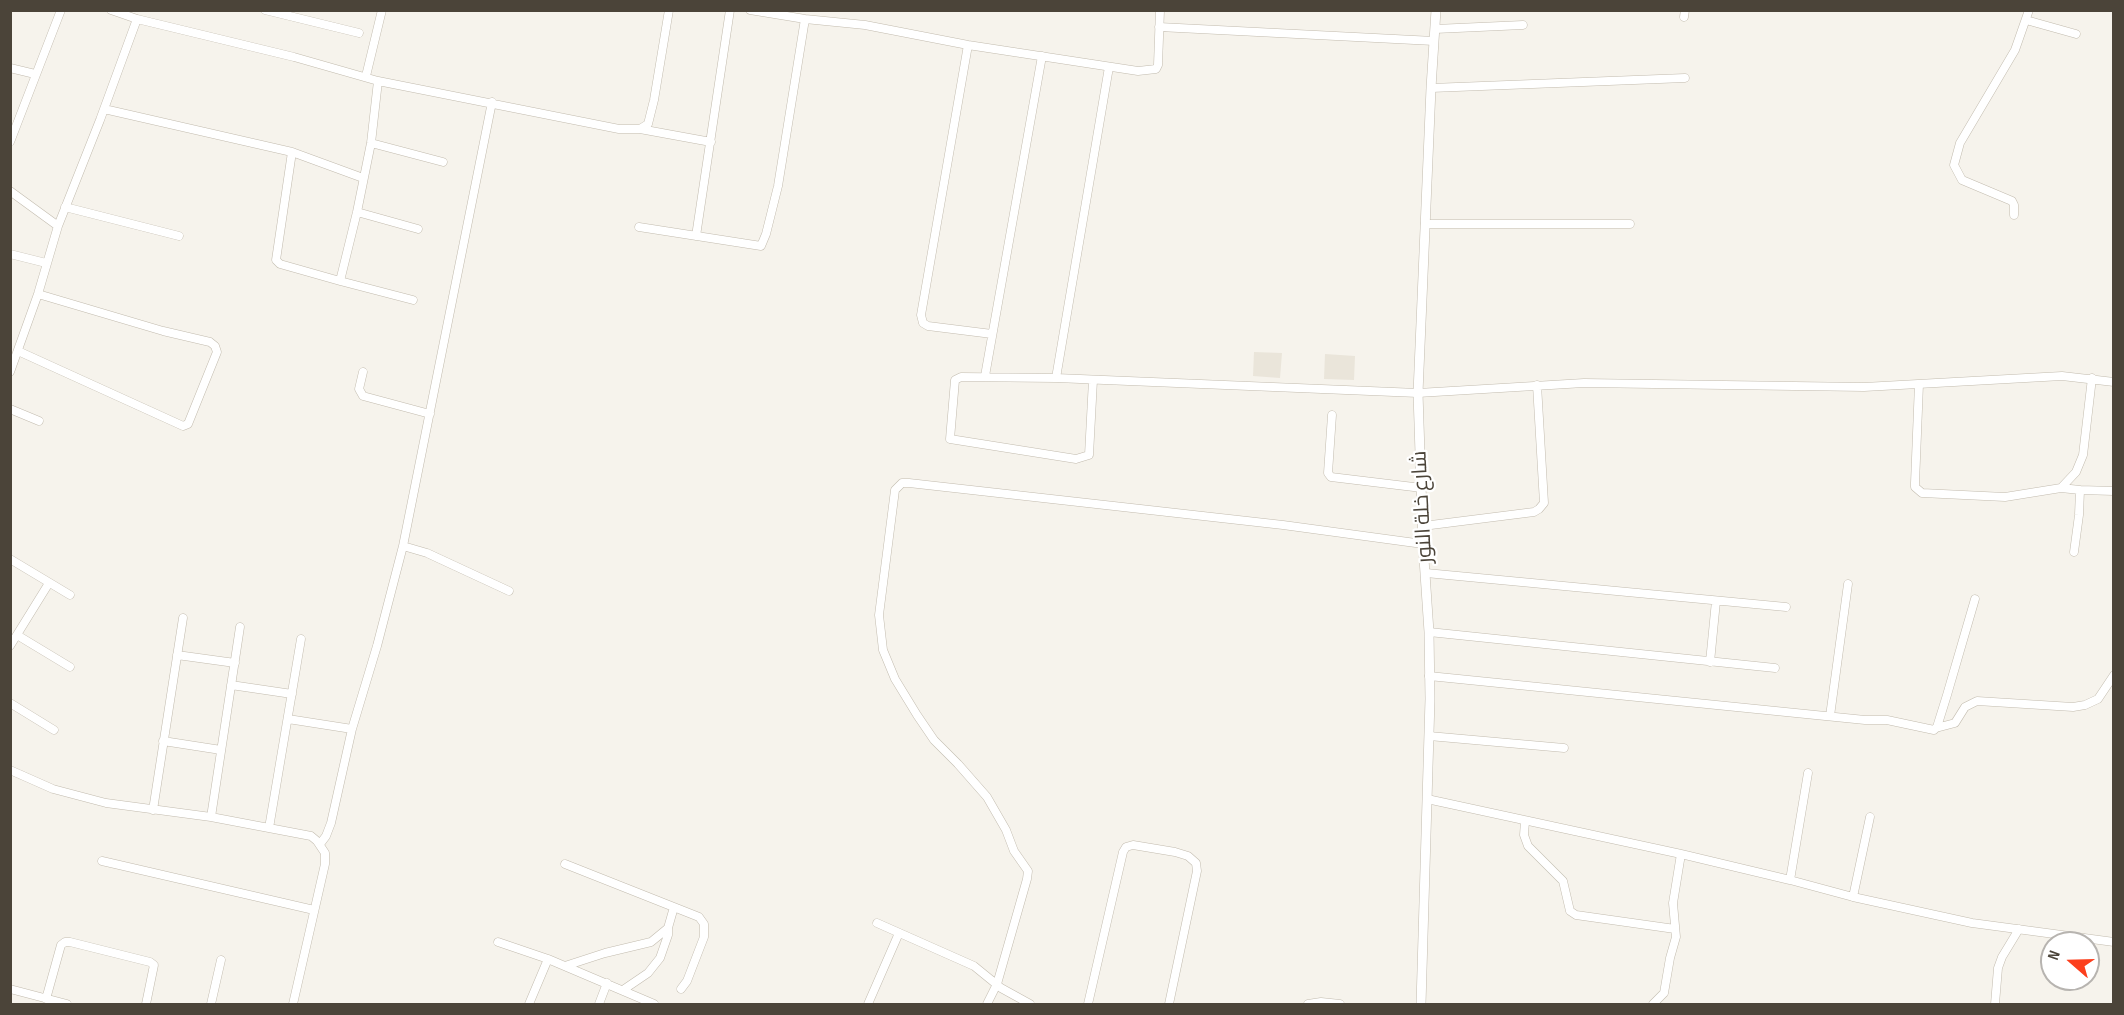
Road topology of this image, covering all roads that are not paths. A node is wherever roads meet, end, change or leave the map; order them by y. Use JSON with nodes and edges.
{"nodes":[{"id":1,"x":61,"y":10,"type":"edge"},
{"id":2,"x":111,"y":10,"type":"edge"},
{"id":3,"x":265,"y":10,"type":"edge"},
{"id":4,"x":382,"y":10,"type":"edge"},
{"id":5,"x":669,"y":10,"type":"edge"},
{"id":6,"x":730,"y":10,"type":"edge"},
{"id":7,"x":750,"y":10,"type":"edge"},
{"id":8,"x":1160,"y":10,"type":"edge"},
{"id":9,"x":1436,"y":10,"type":"edge"},
{"id":10,"x":2029,"y":10,"type":"edge"},
{"id":11,"x":277,"y":12,"type":"edge"},
{"id":12,"x":770,"y":12,"type":"edge"},
{"id":13,"x":137,"y":19,"type":"junction"},
{"id":14,"x":805,"y":19,"type":"junction"},
{"id":15,"x":2026,"y":20,"type":"junction"},
{"id":16,"x":1523,"y":25,"type":"dead end"},
{"id":17,"x":1159,"y":27,"type":"junction"},
{"id":18,"x":1435,"y":29,"type":"junction"},
{"id":19,"x":359,"y":33,"type":"dead end"},
{"id":20,"x":2076,"y":34,"type":"dead end"},
{"id":21,"x":1434,"y":40,"type":"junction"},
{"id":22,"x":968,"y":45,"type":"junction"},
{"id":23,"x":1042,"y":56,"type":"junction"},
{"id":24,"x":1109,"y":67,"type":"junction"},
{"id":25,"x":10,"y":68,"type":"edge"},
{"id":26,"x":35,"y":74,"type":"junction"},
{"id":27,"x":366,"y":76,"type":"junction"},
{"id":28,"x":1685,"y":78,"type":"dead end"},
{"id":29,"x":378,"y":81,"type":"junction"},
{"id":30,"x":1431,"y":88,"type":"junction"},
{"id":31,"x":492,"y":102,"type":"junction"},
{"id":32,"x":104,"y":109,"type":"junction"},
{"id":33,"x":640,"y":129,"type":"junction"},
{"id":34,"x":10,"y":142,"type":"edge"},
{"id":35,"x":371,"y":142,"type":"junction"},
{"id":36,"x":711,"y":142,"type":"junction"},
{"id":37,"x":292,"y":152,"type":"junction"},
{"id":38,"x":443,"y":162,"type":"dead end"},
{"id":39,"x":363,"y":178,"type":"junction"},
{"id":40,"x":10,"y":191,"type":"edge"},
{"id":41,"x":65,"y":207,"type":"junction"},
{"id":42,"x":357,"y":212,"type":"junction"},
{"id":43,"x":2014,"y":215,"type":"dead end"},
{"id":44,"x":1425,"y":224,"type":"junction"},
{"id":45,"x":1630,"y":224,"type":"dead end"},
{"id":46,"x":58,"y":226,"type":"junction"},
{"id":47,"x":639,"y":227,"type":"dead end"},
{"id":48,"x":418,"y":229,"type":"dead end"},
{"id":49,"x":179,"y":236,"type":"dead end"},
{"id":50,"x":696,"y":236,"type":"junction"},
{"id":51,"x":10,"y":254,"type":"edge"},
{"id":52,"x":46,"y":263,"type":"junction"},
{"id":53,"x":340,"y":281,"type":"junction"},
{"id":54,"x":38,"y":294,"type":"junction"},
{"id":55,"x":413,"y":300,"type":"dead end"},
{"id":56,"x":992,"y":333,"type":"junction"},
{"id":57,"x":18,"y":351,"type":"junction"},
{"id":58,"x":10,"y":372,"type":"edge"},
{"id":59,"x":363,"y":372,"type":"dead end"},
{"id":60,"x":986,"y":376,"type":"junction"},
{"id":61,"x":1056,"y":378,"type":"junction"},
{"id":62,"x":2092,"y":378,"type":"junction"},
{"id":63,"x":1093,"y":380,"type":"junction"},
{"id":64,"x":2114,"y":382,"type":"edge"},
{"id":65,"x":1919,"y":384,"type":"junction"},
{"id":66,"x":1537,"y":386,"type":"junction"},
{"id":67,"x":1418,"y":393,"type":"junction"},
{"id":68,"x":10,"y":408,"type":"edge"},
{"id":69,"x":430,"y":414,"type":"junction"},
{"id":70,"x":1332,"y":415,"type":"dead end"},
{"id":71,"x":39,"y":421,"type":"dead end"},
{"id":72,"x":1422,"y":488,"type":"junction"},
{"id":73,"x":2061,"y":488,"type":"junction"},
{"id":74,"x":2080,"y":490,"type":"junction"},
{"id":75,"x":2114,"y":491,"type":"edge"},
{"id":76,"x":1423,"y":526,"type":"junction"},
{"id":77,"x":1423,"y":544,"type":"junction"},
{"id":78,"x":404,"y":546,"type":"junction"},
{"id":79,"x":2074,"y":552,"type":"dead end"},
{"id":80,"x":10,"y":559,"type":"edge"},
{"id":81,"x":1426,"y":573,"type":"junction"},
{"id":82,"x":49,"y":583,"type":"junction"},
{"id":83,"x":1848,"y":584,"type":"dead end"},
{"id":84,"x":509,"y":591,"type":"dead end"},
{"id":85,"x":70,"y":595,"type":"dead end"},
{"id":86,"x":1975,"y":599,"type":"dead end"},
{"id":87,"x":1716,"y":601,"type":"junction"},
{"id":88,"x":1786,"y":608,"type":"dead end"},
{"id":89,"x":183,"y":618,"type":"dead end"},
{"id":90,"x":240,"y":627,"type":"dead end"},
{"id":91,"x":1429,"y":632,"type":"junction"},
{"id":92,"x":17,"y":635,"type":"junction"},
{"id":93,"x":301,"y":639,"type":"dead end"},
{"id":94,"x":10,"y":646,"type":"edge"},
{"id":95,"x":177,"y":655,"type":"junction"},
{"id":96,"x":1710,"y":662,"type":"junction"},
{"id":97,"x":235,"y":663,"type":"junction"},
{"id":98,"x":70,"y":667,"type":"dead end"},
{"id":99,"x":1775,"y":669,"type":"dead end"},
{"id":100,"x":1429,"y":675,"type":"junction"},
{"id":101,"x":2114,"y":675,"type":"edge"},
{"id":102,"x":231,"y":685,"type":"junction"},
{"id":103,"x":292,"y":694,"type":"junction"},
{"id":104,"x":10,"y":703,"type":"edge"},
{"id":105,"x":1830,"y":716,"type":"junction"},
{"id":106,"x":288,"y":719,"type":"junction"},
{"id":107,"x":352,"y":729,"type":"junction"},
{"id":108,"x":1936,"y":729,"type":"junction"},
{"id":109,"x":54,"y":730,"type":"dead end"},
{"id":110,"x":1429,"y":736,"type":"junction"},
{"id":111,"x":163,"y":741,"type":"junction"},
{"id":112,"x":1564,"y":748,"type":"dead end"},
{"id":113,"x":221,"y":750,"type":"junction"},
{"id":114,"x":10,"y":770,"type":"edge"},
{"id":115,"x":1808,"y":773,"type":"dead end"},
{"id":116,"x":1427,"y":799,"type":"junction"},
{"id":117,"x":153,"y":810,"type":"junction"},
{"id":118,"x":211,"y":817,"type":"junction"},
{"id":119,"x":1870,"y":818,"type":"dead end"},
{"id":120,"x":1525,"y":822,"type":"junction"},
{"id":121,"x":269,"y":828,"type":"junction"},
{"id":122,"x":320,"y":844,"type":"junction"},
{"id":123,"x":1681,"y":854,"type":"junction"},
{"id":124,"x":102,"y":861,"type":"dead end"},
{"id":125,"x":565,"y":864,"type":"dead end"},
{"id":126,"x":1790,"y":880,"type":"junction"},
{"id":127,"x":1854,"y":897,"type":"junction"},
{"id":128,"x":674,"y":907,"type":"junction"},
{"id":129,"x":314,"y":910,"type":"junction"},
{"id":130,"x":877,"y":923,"type":"dead end"},
{"id":131,"x":668,"y":928,"type":"junction"},
{"id":132,"x":1675,"y":928,"type":"junction"},
{"id":133,"x":2019,"y":929,"type":"junction"},
{"id":134,"x":899,"y":933,"type":"junction"},
{"id":135,"x":498,"y":942,"type":"dead end"},
{"id":136,"x":2114,"y":942,"type":"edge"},
{"id":137,"x":548,"y":959,"type":"junction"},
{"id":138,"x":221,"y":960,"type":"dead end"},
{"id":139,"x":565,"y":966,"type":"junction"},
{"id":140,"x":607,"y":983,"type":"junction"},
{"id":141,"x":996,"y":984,"type":"junction"},
{"id":142,"x":10,"y":989,"type":"edge"},
{"id":143,"x":681,"y":989,"type":"dead end"},
{"id":144,"x":623,"y":990,"type":"junction"},
{"id":145,"x":46,"y":999,"type":"junction"},
{"id":146,"x":67,"y":1005,"type":"edge"},
{"id":147,"x":146,"y":1005,"type":"edge"},
{"id":148,"x":211,"y":1005,"type":"edge"},
{"id":149,"x":294,"y":1005,"type":"edge"},
{"id":150,"x":529,"y":1005,"type":"edge"},
{"id":151,"x":599,"y":1005,"type":"edge"},
{"id":152,"x":654,"y":1005,"type":"edge"},
{"id":153,"x":868,"y":1005,"type":"edge"},
{"id":154,"x":987,"y":1005,"type":"edge"},
{"id":155,"x":1030,"y":1005,"type":"edge"},
{"id":156,"x":1088,"y":1005,"type":"edge"},
{"id":157,"x":1169,"y":1005,"type":"edge"},
{"id":158,"x":1308,"y":1005,"type":"edge"},
{"id":159,"x":1340,"y":1005,"type":"edge"},
{"id":160,"x":1421,"y":1005,"type":"edge"},
{"id":161,"x":1653,"y":1005,"type":"edge"},
{"id":162,"x":1995,"y":1005,"type":"edge"}],
"edges":[{"from":1,"to":26,"type":"street"},
{"from":2,"to":13,"type":"street"},
{"from":3,"to":11,"type":"street"},
{"from":4,"to":27,"type":"street"},
{"from":5,"to":33,"type":"street"},
{"from":6,"to":36,"type":"street"},
{"from":7,"to":12,"type":"street"},
{"from":8,"to":17,"type":"street"},
{"from":9,"to":18,"type":"street","name":"شارع خلة النور"},
{"from":10,"to":15,"type":"street"},
{"from":11,"to":19,"type":"street"},
{"from":12,"to":14,"type":"street"},
{"from":13,"to":27,"type":"street"},
{"from":13,"to":32,"type":"street"},
{"from":14,"to":22,"type":"street"},
{"from":14,"to":50,"type":"street"},
{"from":15,"to":20,"type":"street"},
{"from":15,"to":43,"type":"street"},
{"from":16,"to":18,"type":"street"},
{"from":17,"to":21,"type":"street"},
{"from":17,"to":24,"type":"street"},
{"from":18,"to":21,"type":"street","name":"شارع خلة النور"},
{"from":21,"to":30,"type":"street","name":"شارع خلة النور"},
{"from":22,"to":23,"type":"street"},
{"from":22,"to":56,"type":"street"},
{"from":23,"to":24,"type":"street"},
{"from":23,"to":56,"type":"street"},
{"from":24,"to":61,"type":"street"},
{"from":25,"to":26,"type":"street"},
{"from":26,"to":34,"type":"street"},
{"from":27,"to":29,"type":"street"},
{"from":28,"to":30,"type":"street"},
{"from":29,"to":31,"type":"street"},
{"from":29,"to":35,"type":"street"},
{"from":30,"to":44,"type":"street","name":"شارع خلة النور"},
{"from":31,"to":33,"type":"street"},
{"from":31,"to":69,"type":"street"},
{"from":32,"to":37,"type":"street"},
{"from":32,"to":41,"type":"street"},
{"from":33,"to":36,"type":"street"},
{"from":35,"to":38,"type":"street"},
{"from":35,"to":39,"type":"street"},
{"from":36,"to":50,"type":"street"},
{"from":37,"to":39,"type":"street"},
{"from":37,"to":53,"type":"street"},
{"from":39,"to":42,"type":"street"},
{"from":40,"to":46,"type":"street"},
{"from":41,"to":46,"type":"street"},
{"from":41,"to":49,"type":"street"},
{"from":42,"to":48,"type":"street"},
{"from":42,"to":53,"type":"street"},
{"from":44,"to":45,"type":"street"},
{"from":44,"to":67,"type":"street","name":"شارع خلة النور"},
{"from":46,"to":52,"type":"street"},
{"from":47,"to":50,"type":"street"},
{"from":51,"to":52,"type":"street"},
{"from":52,"to":54,"type":"street"},
{"from":53,"to":55,"type":"street"},
{"from":54,"to":57,"type":"street"},
{"from":54,"to":57,"type":"street"},
{"from":56,"to":60,"type":"street"},
{"from":57,"to":58,"type":"street"},
{"from":59,"to":69,"type":"street"},
{"from":60,"to":61,"type":"street"},
{"from":60,"to":63,"type":"street"},
{"from":61,"to":63,"type":"street"},
{"from":62,"to":64,"type":"street"},
{"from":62,"to":65,"type":"street"},
{"from":62,"to":73,"type":"street"},
{"from":63,"to":67,"type":"street"},
{"from":65,"to":66,"type":"street"},
{"from":65,"to":73,"type":"street"},
{"from":66,"to":67,"type":"street"},
{"from":66,"to":76,"type":"street"},
{"from":67,"to":72,"type":"street","name":"شارع خلة النور"},
{"from":68,"to":71,"type":"street"},
{"from":69,"to":78,"type":"street"},
{"from":70,"to":72,"type":"street"},
{"from":72,"to":76,"type":"street","name":"شارع خلة النور"},
{"from":73,"to":74,"type":"street"},
{"from":74,"to":75,"type":"street"},
{"from":74,"to":79,"type":"street"},
{"from":76,"to":77,"type":"street","name":"شارع خلة النور"},
{"from":77,"to":81,"type":"street","name":"شارع خلة النور"},
{"from":77,"to":141,"type":"street"},
{"from":78,"to":84,"type":"street"},
{"from":78,"to":107,"type":"street"},
{"from":80,"to":82,"type":"street"},
{"from":81,"to":87,"type":"street"},
{"from":81,"to":91,"type":"street","name":"شارع خلة النور"},
{"from":82,"to":85,"type":"street"},
{"from":82,"to":92,"type":"street"},
{"from":83,"to":105,"type":"street"},
{"from":86,"to":108,"type":"street"},
{"from":87,"to":88,"type":"street"},
{"from":87,"to":96,"type":"street"},
{"from":89,"to":95,"type":"street"},
{"from":90,"to":97,"type":"street"},
{"from":91,"to":96,"type":"street"},
{"from":91,"to":100,"type":"street","name":"شارع خلة النور"},
{"from":92,"to":94,"type":"street"},
{"from":92,"to":98,"type":"street"},
{"from":93,"to":103,"type":"street"},
{"from":95,"to":97,"type":"street"},
{"from":95,"to":111,"type":"street"},
{"from":96,"to":99,"type":"street"},
{"from":97,"to":102,"type":"street"},
{"from":100,"to":105,"type":"street"},
{"from":100,"to":110,"type":"street","name":"شارع خلة النور"},
{"from":101,"to":108,"type":"street"},
{"from":102,"to":103,"type":"street"},
{"from":102,"to":113,"type":"street"},
{"from":103,"to":106,"type":"street"},
{"from":104,"to":109,"type":"street"},
{"from":105,"to":108,"type":"street"},
{"from":106,"to":107,"type":"street"},
{"from":106,"to":121,"type":"street"},
{"from":107,"to":122,"type":"street"},
{"from":110,"to":112,"type":"street"},
{"from":110,"to":116,"type":"street","name":"شارع خلة النور"},
{"from":111,"to":113,"type":"street"},
{"from":111,"to":117,"type":"street"},
{"from":113,"to":118,"type":"street"},
{"from":114,"to":117,"type":"street"},
{"from":115,"to":126,"type":"street"},
{"from":116,"to":120,"type":"street"},
{"from":116,"to":160,"type":"street","name":"شارع خلة النور"},
{"from":117,"to":118,"type":"street"},
{"from":118,"to":121,"type":"street"},
{"from":119,"to":127,"type":"street"},
{"from":120,"to":123,"type":"street"},
{"from":120,"to":132,"type":"street"},
{"from":121,"to":122,"type":"street"},
{"from":122,"to":129,"type":"street"},
{"from":123,"to":126,"type":"street"},
{"from":123,"to":132,"type":"street"},
{"from":124,"to":129,"type":"street"},
{"from":125,"to":128,"type":"street"},
{"from":126,"to":127,"type":"street"},
{"from":127,"to":133,"type":"street"},
{"from":128,"to":131,"type":"street"},
{"from":128,"to":143,"type":"street"},
{"from":129,"to":149,"type":"street"},
{"from":130,"to":134,"type":"street"},
{"from":131,"to":139,"type":"street"},
{"from":131,"to":144,"type":"street"},
{"from":132,"to":161,"type":"street"},
{"from":133,"to":136,"type":"street"},
{"from":133,"to":162,"type":"street"},
{"from":134,"to":141,"type":"street"},
{"from":134,"to":153,"type":"street"},
{"from":135,"to":137,"type":"street"},
{"from":137,"to":139,"type":"street"},
{"from":137,"to":150,"type":"street"},
{"from":138,"to":148,"type":"street"},
{"from":139,"to":140,"type":"street"},
{"from":140,"to":144,"type":"street"},
{"from":140,"to":151,"type":"street"},
{"from":141,"to":154,"type":"street"},
{"from":141,"to":155,"type":"street"},
{"from":142,"to":145,"type":"street"},
{"from":144,"to":152,"type":"street"},
{"from":145,"to":146,"type":"street"},
{"from":145,"to":147,"type":"street"},
{"from":156,"to":157,"type":"street"},
{"from":158,"to":159,"type":"street"}]}
